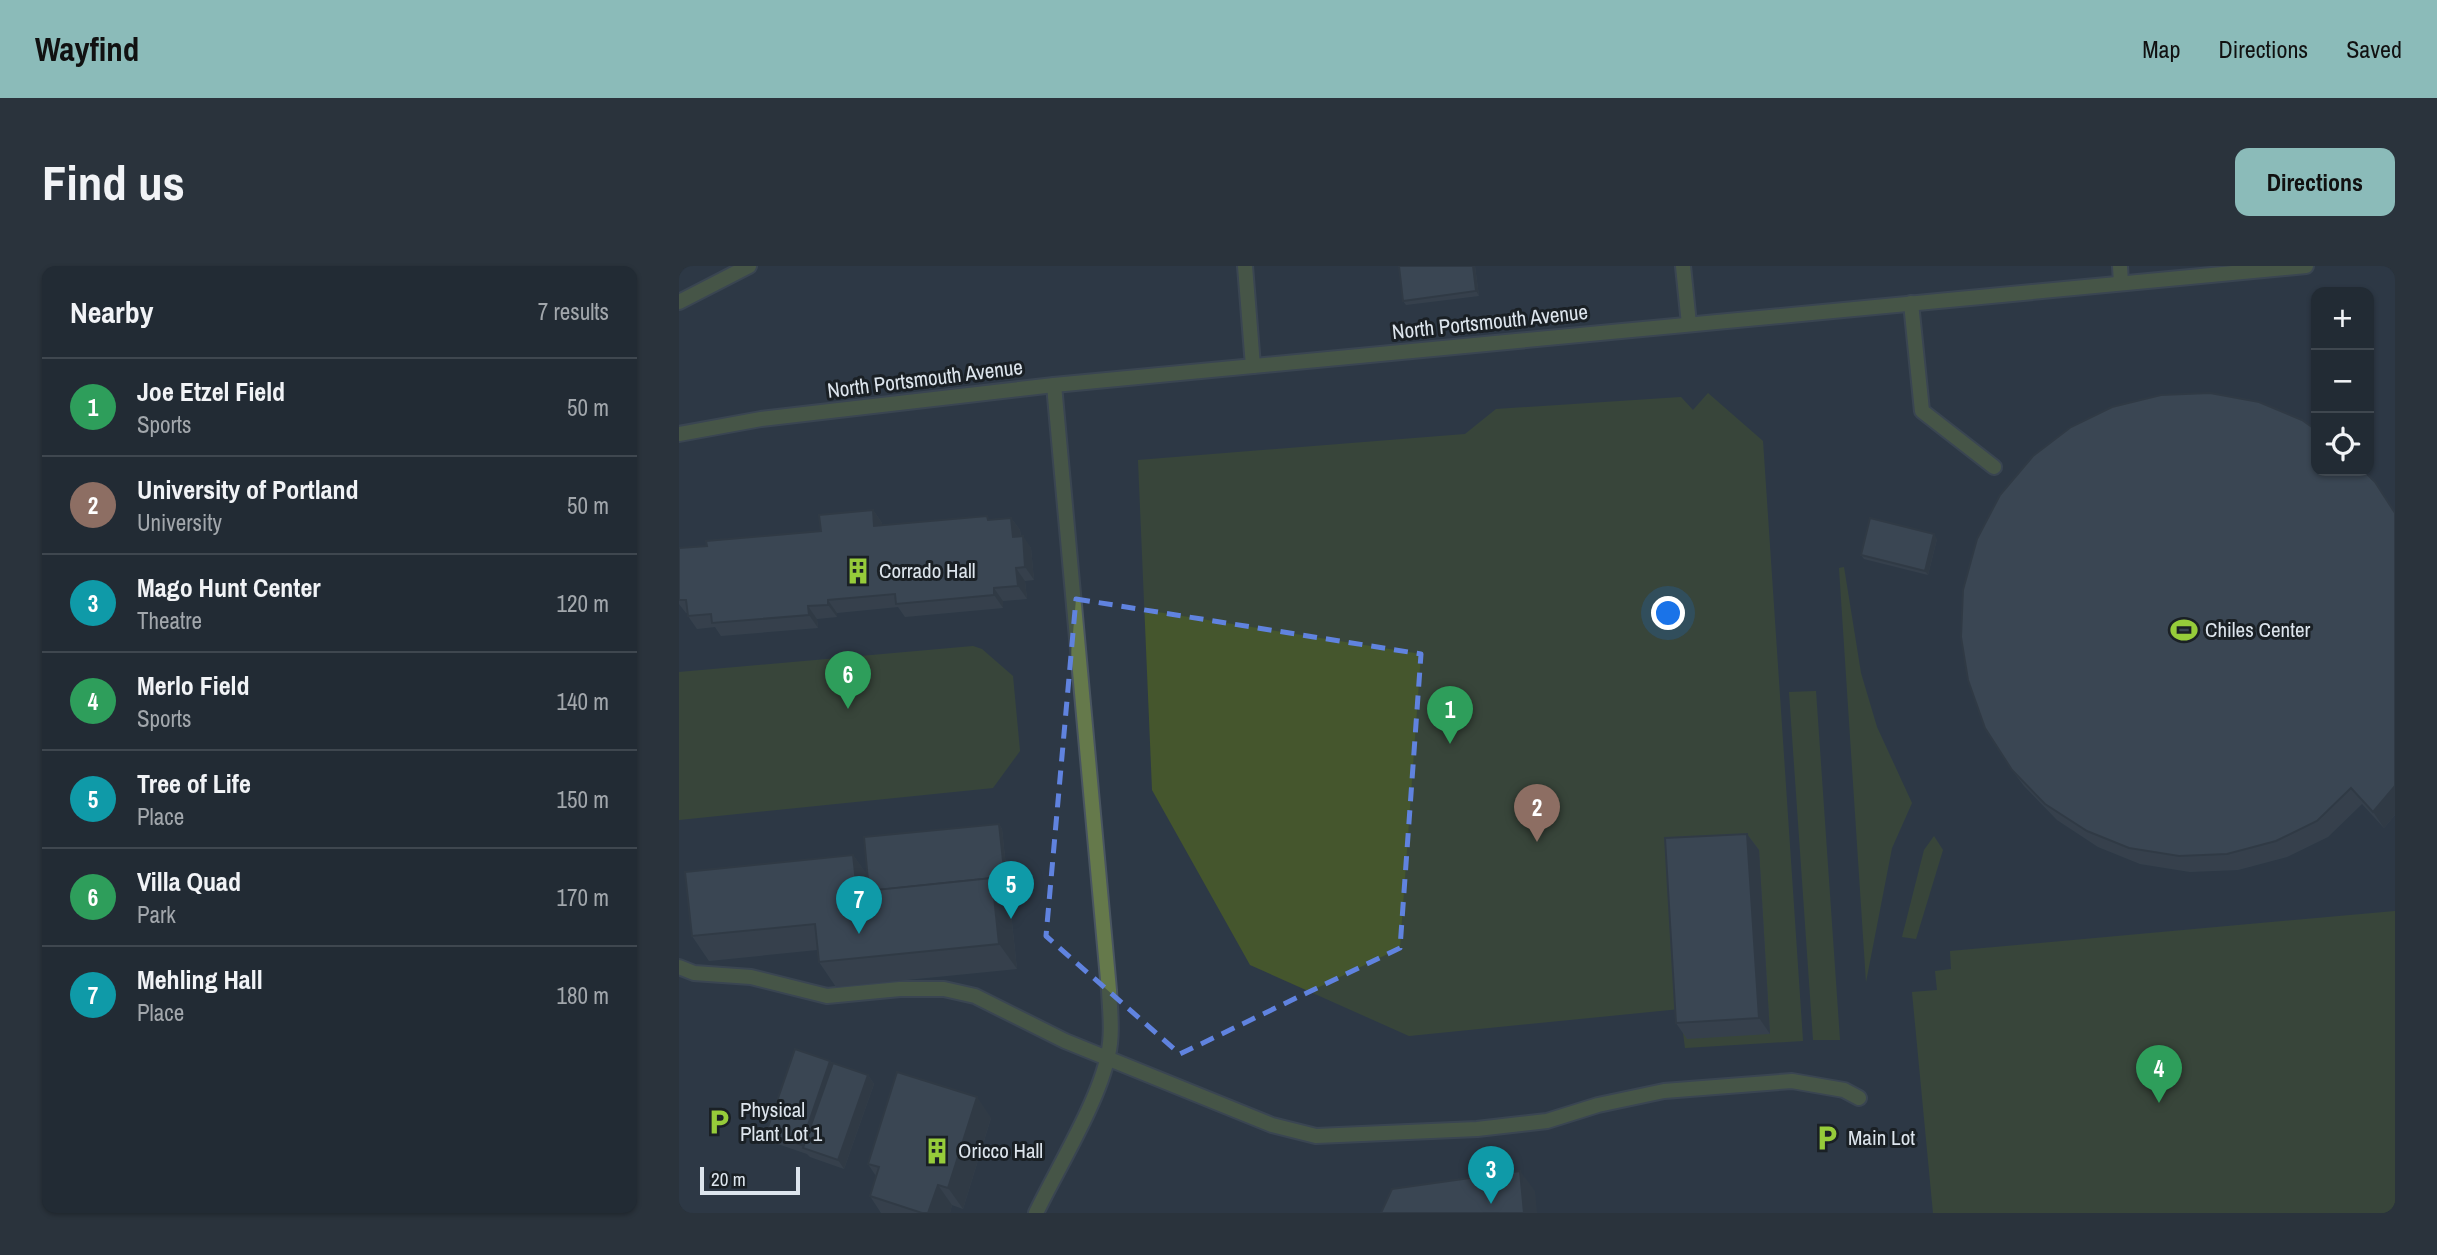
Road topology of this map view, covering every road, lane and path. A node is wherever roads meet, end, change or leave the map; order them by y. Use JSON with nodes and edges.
{"nodes":[{"id":1,"x":750,"y":266,"type":"edge"},
{"id":2,"x":1245,"y":266,"type":"edge"},
{"id":3,"x":1683,"y":266,"type":"edge"},
{"id":4,"x":2120,"y":266,"type":"edge"},
{"id":5,"x":2306,"y":266,"type":"edge"},
{"id":6,"x":2121,"y":283,"type":"junction"},
{"id":7,"x":679,"y":302,"type":"edge"},
{"id":8,"x":1911,"y":303,"type":"junction"},
{"id":9,"x":1689,"y":324,"type":"junction"},
{"id":10,"x":1253,"y":366,"type":"junction"},
{"id":11,"x":1054,"y":385,"type":"junction"},
{"id":12,"x":679,"y":434,"type":"edge"},
{"id":13,"x":1994,"y":467,"type":"dead end"},
{"id":14,"x":679,"y":967,"type":"edge"},
{"id":15,"x":1108,"y":1058,"type":"junction"},
{"id":16,"x":1859,"y":1098,"type":"dead end"},
{"id":17,"x":1036,"y":1213,"type":"edge"}],
"edges":[{"from":1,"to":7,"type":"street"},
{"from":2,"to":10,"type":"street"},
{"from":3,"to":9,"type":"street"},
{"from":4,"to":6,"type":"street"},
{"from":5,"to":6,"type":"street","name":"North Portsmouth Avenue"},
{"from":6,"to":8,"type":"street","name":"North Portsmouth Avenue"},
{"from":8,"to":9,"type":"street","name":"North Portsmouth Avenue"},
{"from":8,"to":13,"type":"street"},
{"from":9,"to":10,"type":"street","name":"North Portsmouth Avenue"},
{"from":10,"to":11,"type":"street","name":"North Portsmouth Avenue"},
{"from":11,"to":12,"type":"street","name":"North Portsmouth Avenue"},
{"from":11,"to":15,"type":"street"},
{"from":14,"to":15,"type":"street"},
{"from":15,"to":16,"type":"street"},
{"from":15,"to":17,"type":"street"}]}
